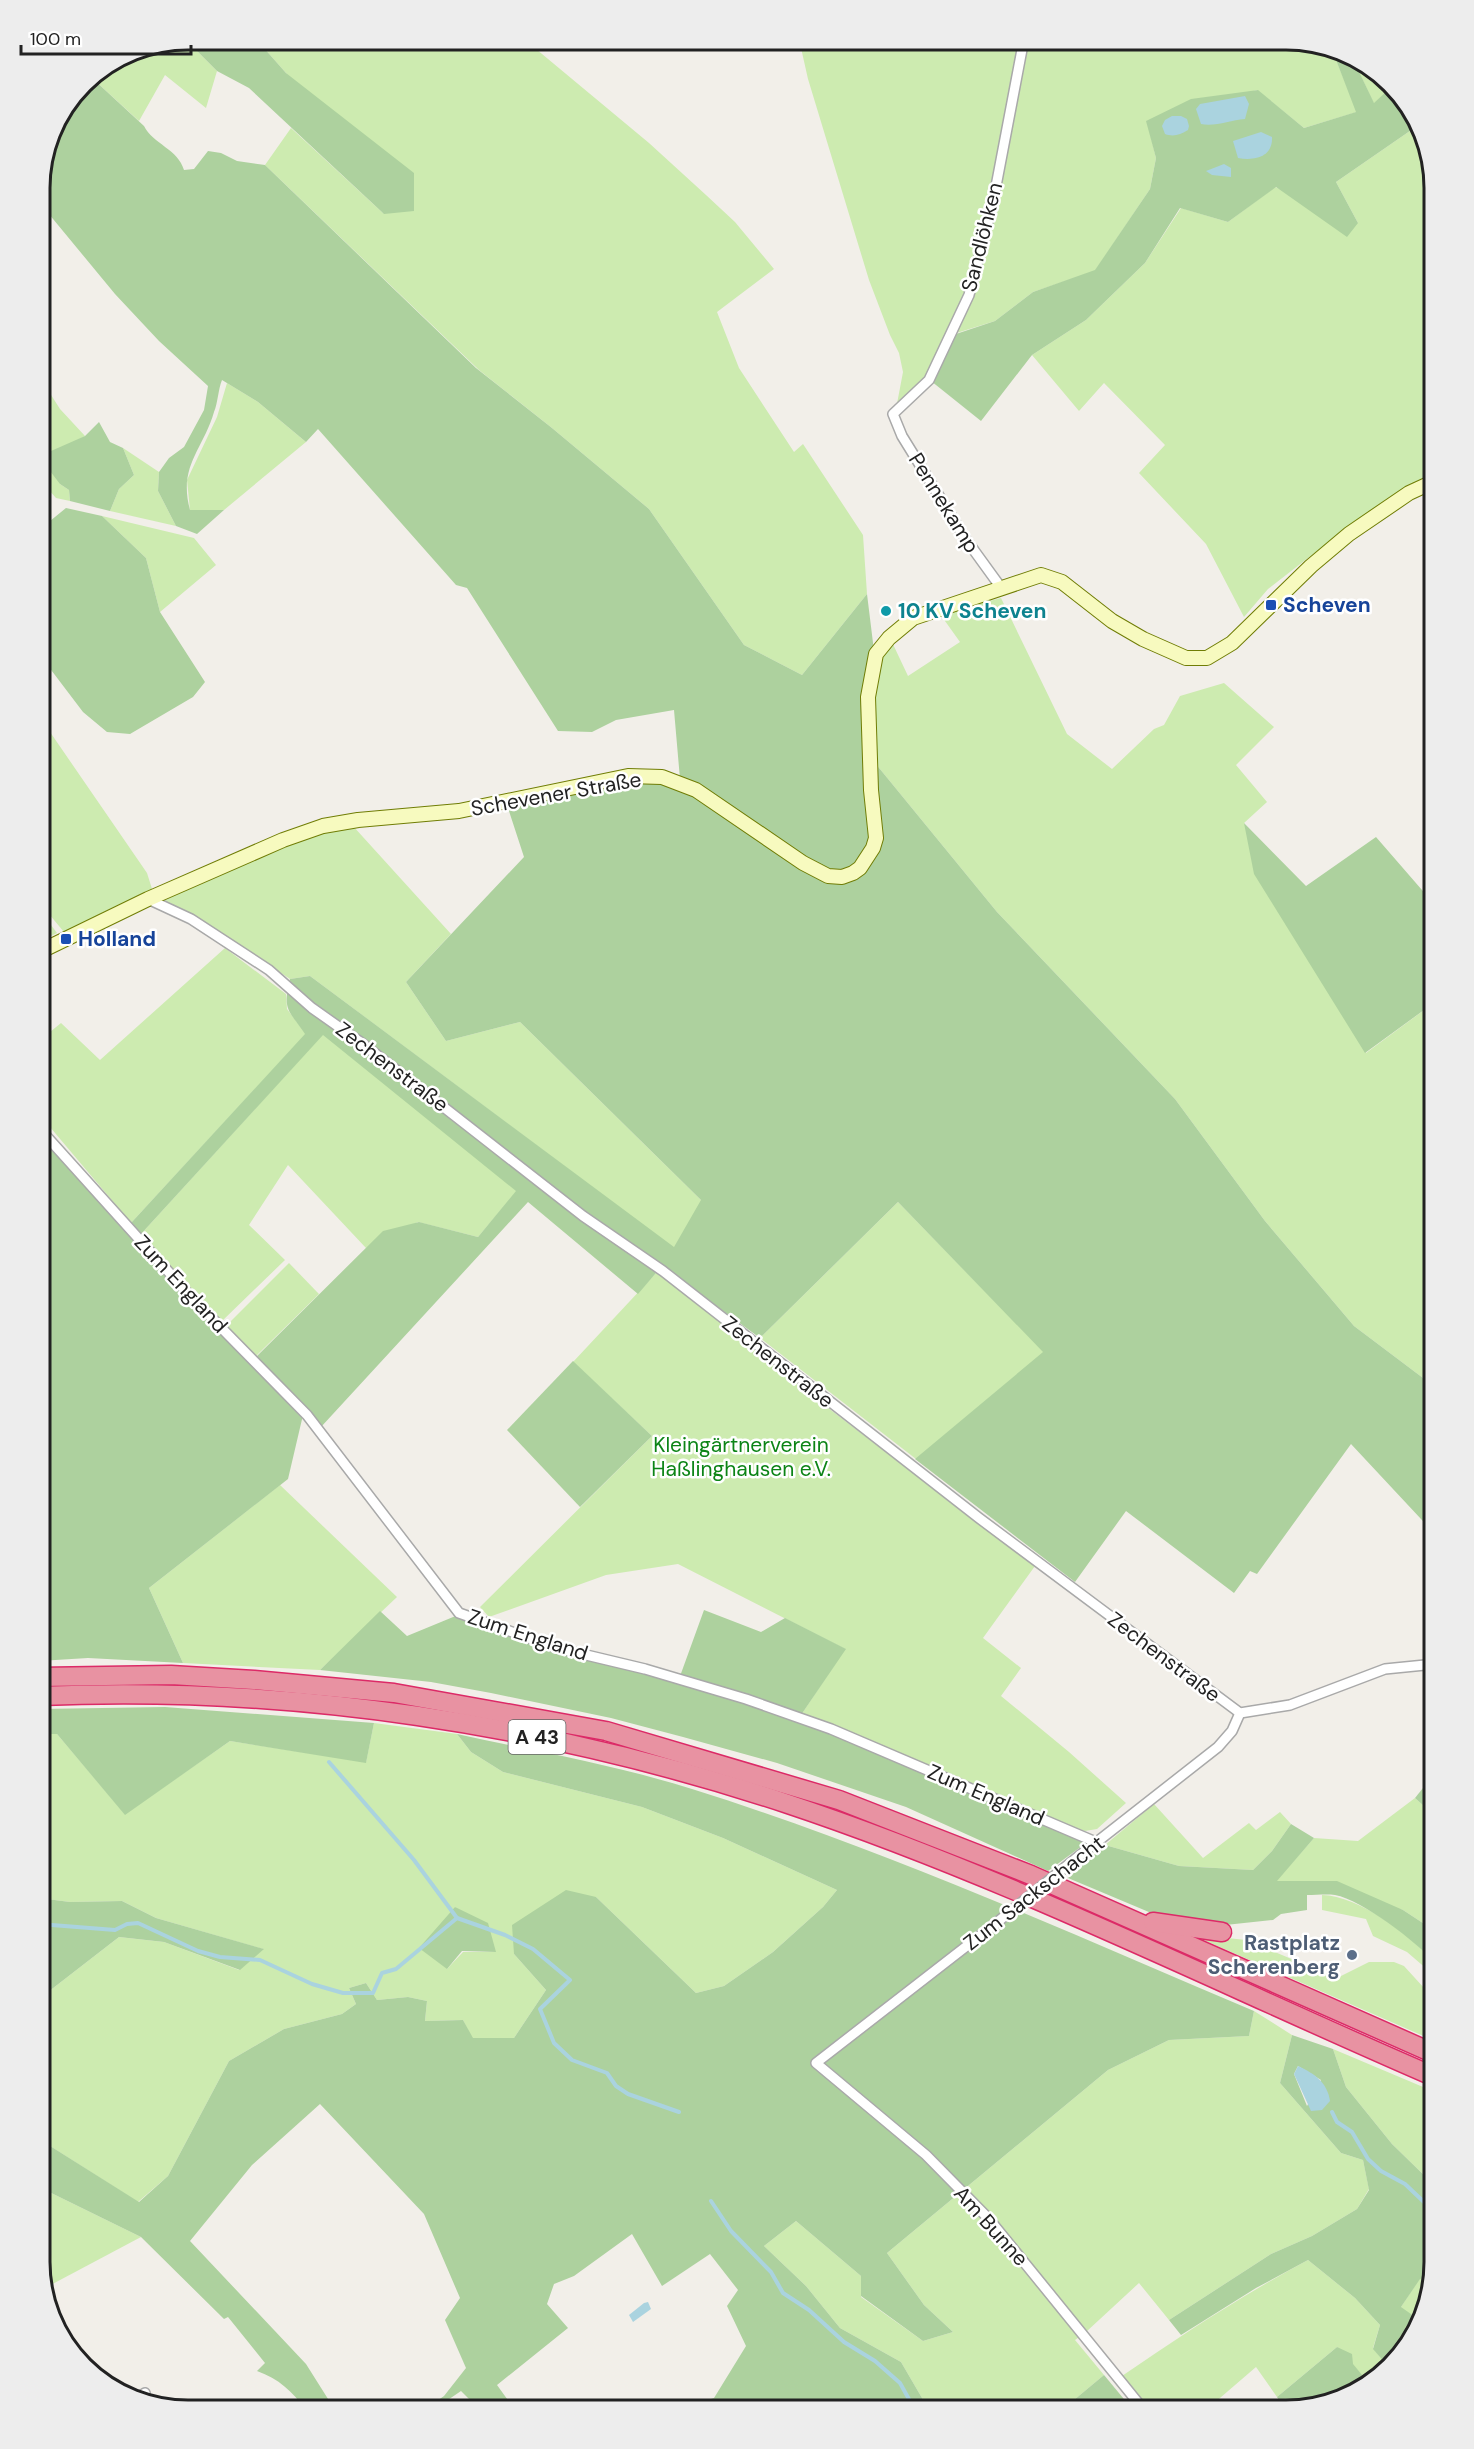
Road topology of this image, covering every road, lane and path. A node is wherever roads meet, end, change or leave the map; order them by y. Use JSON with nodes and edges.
{"nodes":[{"id":1,"x":1022,"y":50,"type":"edge"},
{"id":2,"x":893,"y":414,"type":"joint"},
{"id":3,"x":1424,"y":486,"type":"edge"},
{"id":4,"x":1002,"y":589,"type":"junction"},
{"id":5,"x":148,"y":899,"type":"junction"},
{"id":6,"x":50,"y":947,"type":"edge"},
{"id":7,"x":50,"y":1140,"type":"edge"},
{"id":8,"x":1424,"y":1665,"type":"edge"},
{"id":9,"x":50,"y":1677,"type":"edge"},
{"id":10,"x":50,"y":1696,"type":"edge"},
{"id":11,"x":1240,"y":1713,"type":"junction"},
{"id":12,"x":1098,"y":1843,"type":"junction"},
{"id":13,"x":1114,"y":1912,"type":"junction"},
{"id":14,"x":1222,"y":1932,"type":"dead end"},
{"id":15,"x":1424,"y":2049,"type":"edge"},
{"id":16,"x":816,"y":2063,"type":"joint"},
{"id":17,"x":1424,"y":2072,"type":"edge"},
{"id":18,"x":1136,"y":2400,"type":"edge"}],
"edges":[{"from":1,"to":2,"type":"street","name":"Sandlöhken"},
{"from":2,"to":4,"type":"street","name":"Pennekamp"},
{"from":3,"to":4,"type":"main road","name":"Schevener Straße"},
{"from":4,"to":5,"type":"main road","name":"Schevener Straße"},
{"from":5,"to":6,"type":"main road","name":"Schevener Straße"},
{"from":5,"to":11,"type":"street","name":"Zechenstraße"},
{"from":7,"to":12,"type":"street","name":"Zum England"},
{"from":8,"to":11,"type":"street","name":"Zechenstraße"},
{"from":9,"to":13,"type":"highway","number":"A 43"},
{"from":10,"to":17,"type":"highway","number":"A 43"},
{"from":11,"to":12,"type":"street","name":"Zum Sackschacht"},
{"from":12,"to":16,"type":"street","name":"Zum Sackschacht","bridge":true},
{"from":13,"to":14,"type":"highway"},
{"from":13,"to":15,"type":"highway","number":"A 43"},
{"from":16,"to":18,"type":"street","name":"Am Bunne"}]}
